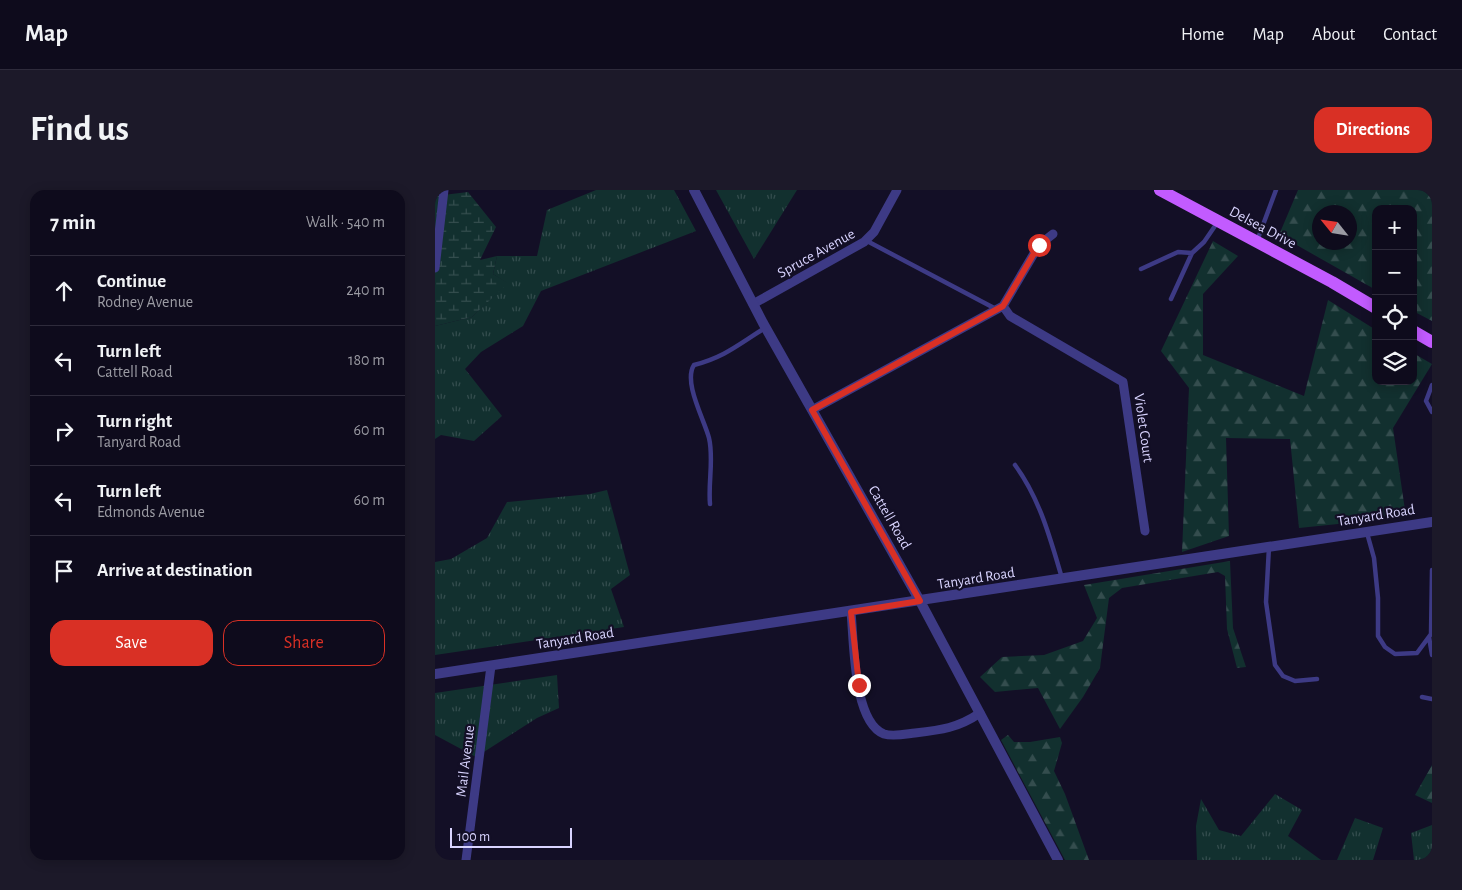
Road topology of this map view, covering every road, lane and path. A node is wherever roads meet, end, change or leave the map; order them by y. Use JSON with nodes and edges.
{"nodes":[{"id":1,"x":444,"y":190,"type":"edge"},
{"id":2,"x":694,"y":190,"type":"edge"},
{"id":3,"x":897,"y":190,"type":"edge"},
{"id":4,"x":1160,"y":190,"type":"edge"},
{"id":5,"x":1275,"y":190,"type":"edge"},
{"id":6,"x":1218,"y":222,"type":"junction"},
{"id":7,"x":1053,"y":234,"type":"dead end"},
{"id":8,"x":867,"y":240,"type":"junction"},
{"id":9,"x":1256,"y":242,"type":"junction"},
{"id":10,"x":1192,"y":252,"type":"junction"},
{"id":11,"x":435,"y":268,"type":"edge"},
{"id":12,"x":1141,"y":269,"type":"dead end"},
{"id":13,"x":1171,"y":299,"type":"dead end"},
{"id":14,"x":753,"y":304,"type":"junction"},
{"id":15,"x":1372,"y":306,"type":"edge"},
{"id":16,"x":1000,"y":308,"type":"junction"},
{"id":17,"x":765,"y":328,"type":"junction"},
{"id":18,"x":1417,"y":333,"type":"edge"},
{"id":19,"x":1432,"y":342,"type":"edge"},
{"id":20,"x":1432,"y":385,"type":"edge"},
{"id":21,"x":812,"y":410,"type":"junction"},
{"id":22,"x":1432,"y":412,"type":"edge"},
{"id":23,"x":1015,"y":465,"type":"dead end"},
{"id":24,"x":710,"y":504,"type":"dead end"},
{"id":25,"x":1432,"y":522,"type":"edge"},
{"id":26,"x":1145,"y":531,"type":"dead end"},
{"id":27,"x":1367,"y":532,"type":"junction"},
{"id":28,"x":1269,"y":547,"type":"junction"},
{"id":29,"x":1432,"y":570,"type":"edge"},
{"id":30,"x":1062,"y":580,"type":"junction"},
{"id":31,"x":920,"y":601,"type":"junction"},
{"id":32,"x":851,"y":612,"type":"junction"},
{"id":33,"x":1429,"y":637,"type":"junction"},
{"id":34,"x":1432,"y":655,"type":"edge"},
{"id":35,"x":491,"y":666,"type":"junction"},
{"id":36,"x":435,"y":674,"type":"edge"},
{"id":37,"x":1317,"y":679,"type":"dead end"},
{"id":38,"x":1422,"y":697,"type":"dead end"},
{"id":39,"x":1432,"y":699,"type":"edge"},
{"id":40,"x":980,"y":713,"type":"junction"},
{"id":41,"x":465,"y":860,"type":"edge"},
{"id":42,"x":1058,"y":860,"type":"edge"}],
"edges":[{"from":1,"to":11,"type":"street"},
{"from":2,"to":14,"type":"street","name":"Cattell Road"},
{"from":3,"to":8,"type":"street","name":"Spruce Avenue"},
{"from":4,"to":6,"type":"main road","name":"Delsea Drive"},
{"from":5,"to":9,"type":"lane"},
{"from":6,"to":9,"type":"main road","name":"Delsea Drive"},
{"from":6,"to":10,"type":"lane"},
{"from":7,"to":16,"type":"street"},
{"from":8,"to":14,"type":"street","name":"Spruce Avenue"},
{"from":8,"to":16,"type":"lane"},
{"from":9,"to":15,"type":"main road","name":"Delsea Drive"},
{"from":10,"to":12,"type":"lane"},
{"from":10,"to":13,"type":"lane"},
{"from":14,"to":17,"type":"street","name":"Cattell Road"},
{"from":16,"to":21,"type":"street"},
{"from":16,"to":26,"type":"street","name":"Violet Court"},
{"from":17,"to":21,"type":"street","name":"Cattell Road"},
{"from":17,"to":24,"type":"lane"},
{"from":18,"to":19,"type":"main road"},
{"from":20,"to":22,"type":"lane"},
{"from":21,"to":31,"type":"street","name":"Cattell Road"},
{"from":23,"to":30,"type":"lane"},
{"from":25,"to":27,"type":"street","name":"Tanyard Road"},
{"from":27,"to":28,"type":"street","name":"Tanyard Road"},
{"from":27,"to":33,"type":"lane"},
{"from":28,"to":30,"type":"street","name":"Tanyard Road"},
{"from":28,"to":37,"type":"lane"},
{"from":29,"to":33,"type":"lane"},
{"from":30,"to":31,"type":"street","name":"Tanyard Road"},
{"from":31,"to":32,"type":"street","name":"Tanyard Road"},
{"from":31,"to":40,"type":"street","name":"Cattell Road"},
{"from":32,"to":35,"type":"street","name":"Tanyard Road"},
{"from":32,"to":40,"type":"street"},
{"from":33,"to":34,"type":"lane"},
{"from":35,"to":36,"type":"street","name":"Tanyard Road"},
{"from":35,"to":41,"type":"street","name":"Mail Avenue"},
{"from":38,"to":39,"type":"lane"},
{"from":40,"to":42,"type":"street","name":"Cattell Road"}]}
